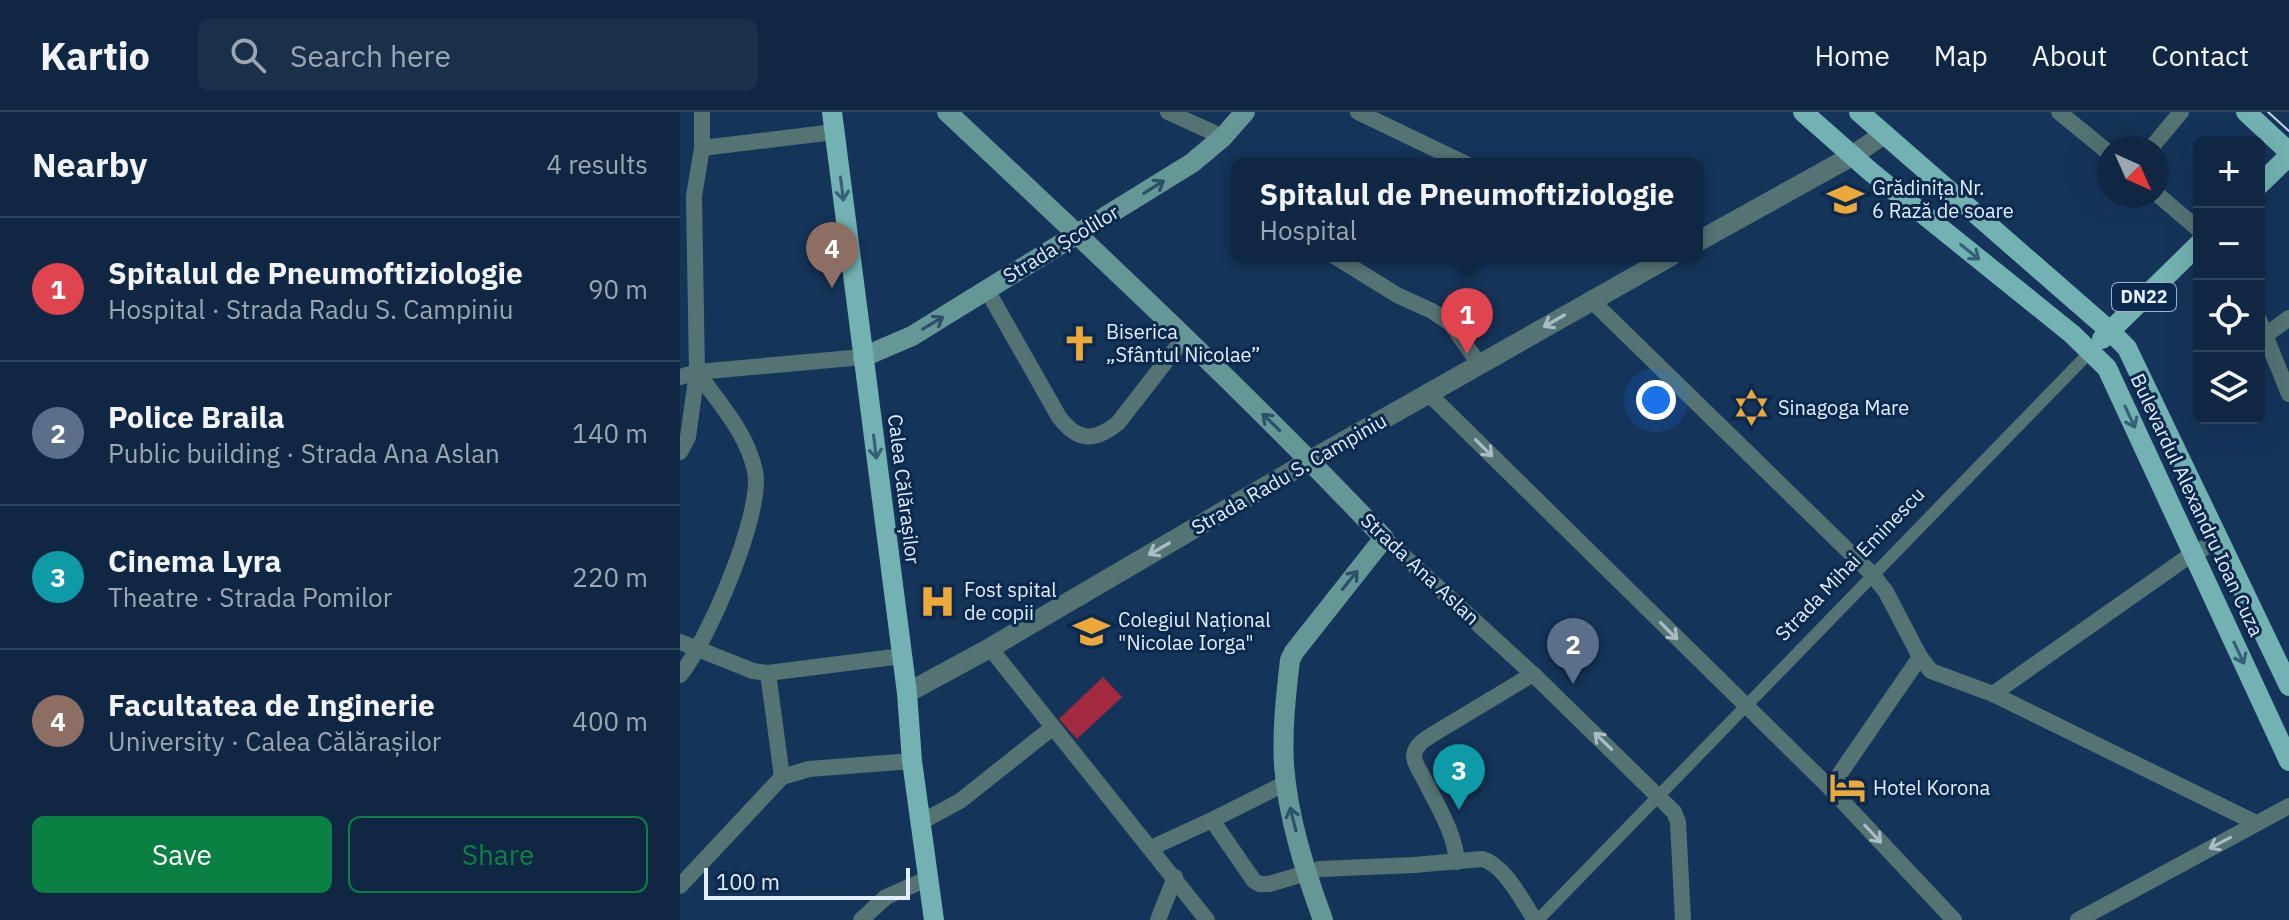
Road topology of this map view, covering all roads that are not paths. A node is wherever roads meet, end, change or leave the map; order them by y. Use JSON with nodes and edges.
{"nodes":[{"id":1,"x":702,"y":112,"type":"edge"},
{"id":2,"x":947,"y":112,"type":"edge"},
{"id":3,"x":1168,"y":112,"type":"edge"},
{"id":4,"x":1245,"y":112,"type":"edge"},
{"id":5,"x":1358,"y":112,"type":"edge"},
{"id":6,"x":1803,"y":112,"type":"edge"},
{"id":7,"x":1859,"y":112,"type":"edge"},
{"id":8,"x":2059,"y":112,"type":"edge"},
{"id":9,"x":2181,"y":112,"type":"edge"},
{"id":10,"x":2246,"y":112,"type":"edge"},
{"id":11,"x":833,"y":122,"type":"edge"},
{"id":12,"x":1884,"y":134,"type":"junction"},
{"id":13,"x":2161,"y":136,"type":"edge"},
{"id":14,"x":1223,"y":137,"type":"junction"},
{"id":15,"x":2097,"y":143,"type":"edge"},
{"id":16,"x":702,"y":148,"type":"junction"},
{"id":17,"x":2289,"y":154,"type":"edge"},
{"id":18,"x":1852,"y":156,"type":"junction"},
{"id":19,"x":1454,"y":158,"type":"edge"},
{"id":20,"x":2265,"y":179,"type":"edge"},
{"id":21,"x":687,"y":200,"type":"edge"},
{"id":22,"x":2169,"y":204,"type":"edge"},
{"id":23,"x":2193,"y":225,"type":"edge"},
{"id":24,"x":1077,"y":234,"type":"junction"},
{"id":25,"x":1703,"y":239,"type":"edge"},
{"id":26,"x":2193,"y":250,"type":"edge"},
{"id":27,"x":1344,"y":262,"type":"edge"},
{"id":28,"x":1656,"y":262,"type":"edge"},
{"id":29,"x":987,"y":290,"type":"junction"},
{"id":30,"x":1591,"y":300,"type":"junction"},
{"id":31,"x":2289,"y":318,"type":"edge"},
{"id":32,"x":2265,"y":327,"type":"edge"},
{"id":33,"x":2110,"y":331,"type":"junction"},
{"id":34,"x":2265,"y":333,"type":"edge"},
{"id":35,"x":1184,"y":338,"type":"junction"},
{"id":36,"x":2091,"y":351,"type":"junction"},
{"id":37,"x":863,"y":357,"type":"junction"},
{"id":38,"x":1479,"y":364,"type":"junction"},
{"id":39,"x":697,"y":372,"type":"junction"},
{"id":40,"x":680,"y":377,"type":"edge"},
{"id":41,"x":1428,"y":393,"type":"junction"},
{"id":42,"x":2289,"y":394,"type":"edge"},
{"id":43,"x":680,"y":452,"type":"edge"},
{"id":44,"x":1311,"y":460,"type":"junction"},
{"id":45,"x":1384,"y":538,"type":"junction"},
{"id":46,"x":2220,"y":540,"type":"junction"},
{"id":47,"x":2192,"y":554,"type":"junction"},
{"id":48,"x":1872,"y":574,"type":"junction"},
{"id":49,"x":680,"y":642,"type":"edge"},
{"id":50,"x":698,"y":648,"type":"junction"},
{"id":51,"x":990,"y":648,"type":"junction"},
{"id":52,"x":902,"y":656,"type":"junction"},
{"id":53,"x":1920,"y":657,"type":"junction"},
{"id":54,"x":768,"y":673,"type":"junction"},
{"id":55,"x":1533,"y":674,"type":"junction"},
{"id":56,"x":680,"y":675,"type":"edge"},
{"id":57,"x":2289,"y":686,"type":"edge"},
{"id":58,"x":907,"y":693,"type":"junction"},
{"id":59,"x":1993,"y":694,"type":"junction"},
{"id":60,"x":1746,"y":705,"type":"junction"},
{"id":61,"x":1052,"y":728,"type":"junction"},
{"id":62,"x":912,"y":761,"type":"junction"},
{"id":63,"x":2289,"y":761,"type":"edge"},
{"id":64,"x":782,"y":777,"type":"junction"},
{"id":65,"x":1286,"y":783,"type":"junction"},
{"id":66,"x":1830,"y":788,"type":"junction"},
{"id":67,"x":1659,"y":796,"type":"junction"},
{"id":68,"x":2289,"y":806,"type":"edge"},
{"id":69,"x":1212,"y":820,"type":"junction"},
{"id":70,"x":921,"y":822,"type":"junction"},
{"id":71,"x":2256,"y":823,"type":"junction"},
{"id":72,"x":1151,"y":848,"type":"junction"},
{"id":73,"x":1457,"y":862,"type":"junction"},
{"id":74,"x":1306,"y":873,"type":"junction"},
{"id":75,"x":1175,"y":877,"type":"junction"},
{"id":76,"x":929,"y":878,"type":"junction"},
{"id":77,"x":680,"y":886,"type":"edge"},
{"id":78,"x":861,"y":920,"type":"edge"},
{"id":79,"x":934,"y":920,"type":"edge"},
{"id":80,"x":1158,"y":920,"type":"edge"},
{"id":81,"x":1207,"y":920,"type":"edge"},
{"id":82,"x":1323,"y":920,"type":"edge"},
{"id":83,"x":1537,"y":920,"type":"edge"},
{"id":84,"x":1683,"y":920,"type":"edge"},
{"id":85,"x":1954,"y":920,"type":"edge"},
{"id":86,"x":2078,"y":920,"type":"edge"}],
"edges":[{"from":1,"to":16,"type":"street"},
{"from":2,"to":24,"type":"main road","name":"Strada Ana Aslan"},
{"from":3,"to":14,"type":"street"},
{"from":4,"to":14,"type":"main road","name":"Strada Școlilor"},
{"from":5,"to":19,"type":"street"},
{"from":6,"to":18,"type":"main road","name":"Bulevardul Alexandru Ioan Cuza"},
{"from":7,"to":12,"type":"main road","name":"Bulevardul Alexandru Ioan Cuza"},
{"from":8,"to":15,"type":"street"},
{"from":9,"to":13,"type":"street"},
{"from":10,"to":17,"type":"main road"},
{"from":11,"to":16,"type":"street"},
{"from":11,"to":37,"type":"main road","name":"Calea Călărașilor","one_way":true},
{"from":12,"to":18,"type":"street"},
{"from":12,"to":33,"type":"main road","name":"Bulevardul Alexandru Ioan Cuza"},
{"from":24,"to":14,"type":"main road","name":"Strada Școlilor","one_way":true},
{"from":16,"to":21,"type":"street"},
{"from":17,"to":20,"type":"main road"},
{"from":18,"to":25,"type":"street"},
{"from":18,"to":36,"type":"main road","name":"Bulevardul Alexandru Ioan Cuza","one_way":true},
{"from":21,"to":39,"type":"street"},
{"from":22,"to":23,"type":"street"},
{"from":24,"to":29,"type":"main road","name":"Strada Școlilor"},
{"from":24,"to":35,"type":"main road","name":"Strada Ana Aslan"},
{"from":26,"to":33,"type":"main road","name":"Strada Mihai Eminescu","number":"DN22"},
{"from":27,"to":38,"type":"street"},
{"from":28,"to":30,"type":"street","name":"Strada Radu S. Campiniu"},
{"from":29,"to":35,"type":"street"},
{"from":37,"to":29,"type":"main road","name":"Strada Școlilor","one_way":true},
{"from":30,"to":38,"type":"street","name":"Strada Radu S. Campiniu","one_way":true},
{"from":30,"to":48,"type":"street"},
{"from":31,"to":32,"type":"street"},
{"from":33,"to":36,"type":"main road","name":"Strada Mihai Eminescu","number":"DN22"},
{"from":33,"to":46,"type":"main road","name":"Bulevardul Alexandru Ioan Cuza"},
{"from":34,"to":42,"type":"street"},
{"from":44,"to":35,"type":"main road","name":"Strada Ana Aslan","one_way":true},
{"from":36,"to":47,"type":"main road","name":"Bulevardul Alexandru Ioan Cuza","one_way":true},
{"from":36,"to":48,"type":"street","name":"Strada Mihai Eminescu","number":"DN22"},
{"from":37,"to":39,"type":"street"},
{"from":37,"to":52,"type":"main road","name":"Calea Călărașilor","one_way":true},
{"from":38,"to":41,"type":"street","name":"Strada Radu S. Campiniu"},
{"from":39,"to":40,"type":"street"},
{"from":39,"to":43,"type":"street"},
{"from":39,"to":50,"type":"street"},
{"from":41,"to":44,"type":"street","name":"Strada Radu S. Campiniu"},
{"from":41,"to":60,"type":"street","one_way":true},
{"from":44,"to":45,"type":"main road","name":"Strada Ana Aslan"},
{"from":44,"to":51,"type":"street","name":"Strada Radu S. Campiniu","one_way":true},
{"from":45,"to":55,"type":"street","name":"Strada Ana Aslan"},
{"from":65,"to":45,"type":"main road","one_way":true},
{"from":46,"to":47,"type":"street"},
{"from":46,"to":57,"type":"main road","name":"Bulevardul Alexandru Ioan Cuza"},
{"from":47,"to":59,"type":"street"},
{"from":47,"to":63,"type":"main road","name":"Bulevardul Alexandru Ioan Cuza","one_way":true},
{"from":48,"to":53,"type":"street"},
{"from":48,"to":60,"type":"street","name":"Strada Mihai Eminescu","number":"DN22"},
{"from":49,"to":50,"type":"street"},
{"from":50,"to":54,"type":"street"},
{"from":50,"to":56,"type":"street"},
{"from":51,"to":58,"type":"street","name":"Strada Radu S. Campiniu"},
{"from":51,"to":61,"type":"street"},
{"from":52,"to":54,"type":"street"},
{"from":52,"to":58,"type":"main road","name":"Calea Călărașilor"},
{"from":53,"to":59,"type":"street"},
{"from":53,"to":66,"type":"street"},
{"from":54,"to":64,"type":"street"},
{"from":67,"to":55,"type":"street","name":"Strada Ana Aslan","one_way":true},
{"from":55,"to":73,"type":"street"},
{"from":58,"to":62,"type":"main road","name":"Calea Călărașilor"},
{"from":59,"to":71,"type":"street"},
{"from":60,"to":66,"type":"street"},
{"from":60,"to":67,"type":"street","name":"Strada Mihai Eminescu","number":"DN22"},
{"from":61,"to":70,"type":"street"},
{"from":61,"to":72,"type":"street"},
{"from":62,"to":64,"type":"street"},
{"from":62,"to":70,"type":"main road","name":"Calea Călărașilor"},
{"from":64,"to":77,"type":"street"},
{"from":65,"to":69,"type":"street"},
{"from":74,"to":65,"type":"main road","one_way":true},
{"from":66,"to":85,"type":"street","one_way":true},
{"from":67,"to":83,"type":"street","name":"Strada Mihai Eminescu","number":"DN22"},
{"from":67,"to":84,"type":"street","name":"Strada Ana Aslan"},
{"from":68,"to":71,"type":"street"},
{"from":69,"to":72,"type":"street"},
{"from":69,"to":74,"type":"street"},
{"from":70,"to":76,"type":"main road","name":"Calea Călărașilor"},
{"from":71,"to":86,"type":"street","one_way":true},
{"from":72,"to":75,"type":"street"},
{"from":73,"to":74,"type":"street"},
{"from":73,"to":83,"type":"street"},
{"from":74,"to":82,"type":"main road"},
{"from":75,"to":80,"type":"street"},
{"from":75,"to":81,"type":"street"},
{"from":76,"to":78,"type":"street"},
{"from":76,"to":79,"type":"main road","name":"Calea Călărașilor"}]}
